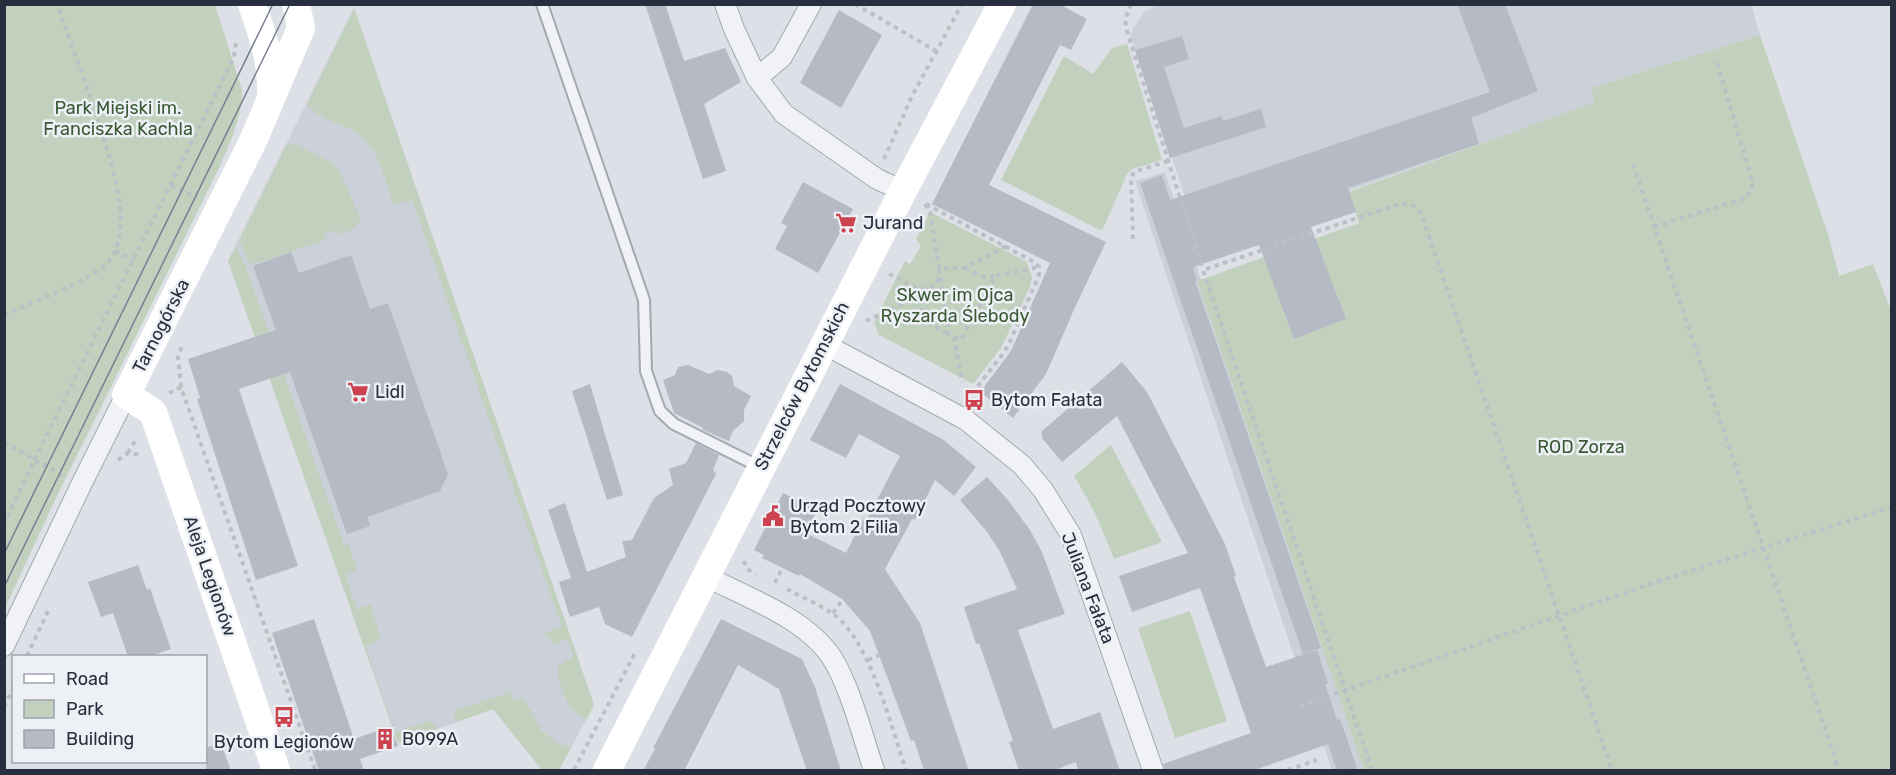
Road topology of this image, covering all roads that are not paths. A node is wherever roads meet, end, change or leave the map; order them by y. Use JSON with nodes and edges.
{"nodes":[{"id":1,"x":252,"y":4,"type":"edge"},
{"id":2,"x":542,"y":4,"type":"edge"},
{"id":3,"x":725,"y":4,"type":"edge"},
{"id":4,"x":811,"y":4,"type":"edge"},
{"id":5,"x":1002,"y":4,"type":"edge"},
{"id":6,"x":302,"y":15,"type":"edge"},
{"id":7,"x":757,"y":78,"type":"junction"},
{"id":8,"x":270,"y":97,"type":"junction"},
{"id":9,"x":903,"y":191,"type":"junction"},
{"id":10,"x":824,"y":344,"type":"junction"},
{"id":11,"x":126,"y":395,"type":"junction"},
{"id":12,"x":761,"y":468,"type":"junction"},
{"id":13,"x":705,"y":576,"type":"junction"},
{"id":14,"x":4,"y":646,"type":"edge"},
{"id":15,"x":276,"y":771,"type":"edge"},
{"id":16,"x":607,"y":771,"type":"edge"},
{"id":17,"x":874,"y":771,"type":"edge"},
{"id":18,"x":1153,"y":771,"type":"edge"}],
"edges":[{"from":1,"to":8,"type":"street"},
{"from":2,"to":12,"type":"lane"},
{"from":3,"to":7,"type":"street"},
{"from":4,"to":7,"type":"street"},
{"from":5,"to":9,"type":"street","name":"Strzelców Bytomskich"},
{"from":6,"to":8,"type":"street","name":"Tarnogórska"},
{"from":7,"to":9,"type":"street"},
{"from":8,"to":11,"type":"street","name":"Tarnogórska"},
{"from":9,"to":10,"type":"street","name":"Strzelców Bytomskich"},
{"from":10,"to":12,"type":"street","name":"Strzelców Bytomskich"},
{"from":10,"to":18,"type":"street","name":"Juliana Fałata"},
{"from":11,"to":14,"type":"street","name":"Tarnogórska"},
{"from":11,"to":15,"type":"street","name":"Aleja Legionów"},
{"from":12,"to":13,"type":"street","name":"Strzelców Bytomskich"},
{"from":13,"to":16,"type":"street","name":"Strzelców Bytomskich"},
{"from":13,"to":17,"type":"street"}]}
